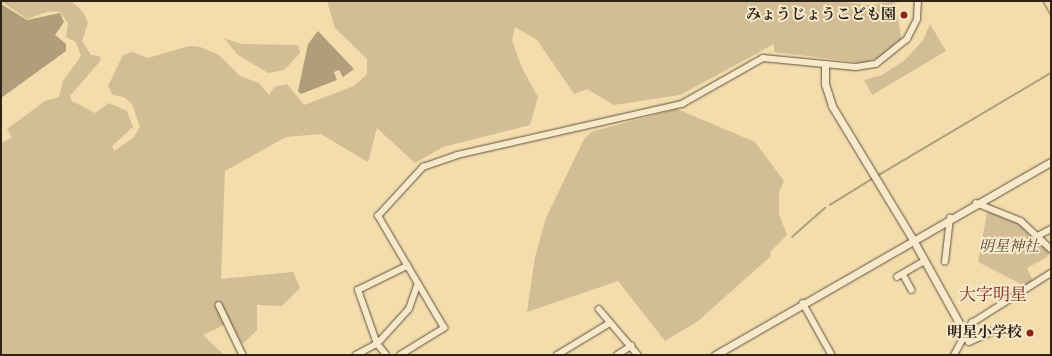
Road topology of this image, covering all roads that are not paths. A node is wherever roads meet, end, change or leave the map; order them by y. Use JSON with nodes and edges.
{"nodes":[{"id":1,"x":918,"y":1,"type":"edge"},
{"id":2,"x":825,"y":64,"type":"junction"},
{"id":3,"x":1051,"y":162,"type":"edge"},
{"id":4,"x":976,"y":203,"type":"junction"},
{"id":5,"x":950,"y":218,"type":"junction"},
{"id":6,"x":1051,"y":229,"type":"edge"},
{"id":7,"x":1038,"y":236,"type":"junction"},
{"id":8,"x":912,"y":238,"type":"junction"},
{"id":9,"x":1051,"y":249,"type":"edge"},
{"id":10,"x":925,"y":261,"type":"junction"},
{"id":11,"x":946,"y":262,"type":"dead end"},
{"id":12,"x":407,"y":266,"type":"junction"},
{"id":13,"x":1051,"y":273,"type":"edge"},
{"id":14,"x":903,"y":274,"type":"junction"},
{"id":15,"x":897,"y":278,"type":"dead end"},
{"id":16,"x":417,"y":286,"type":"junction"},
{"id":17,"x":912,"y":290,"type":"dead end"},
{"id":18,"x":803,"y":303,"type":"junction"},
{"id":19,"x":219,"y":305,"type":"dead end"},
{"id":20,"x":599,"y":309,"type":"dead end"},
{"id":21,"x":610,"y":323,"type":"junction"},
{"id":22,"x":1002,"y":327,"type":"dead end"},
{"id":23,"x":964,"y":332,"type":"junction"},
{"id":24,"x":378,"y":344,"type":"junction"},
{"id":25,"x":632,"y":346,"type":"junction"},
{"id":26,"x":243,"y":355,"type":"edge"},
{"id":27,"x":356,"y":355,"type":"edge"},
{"id":28,"x":386,"y":355,"type":"edge"},
{"id":29,"x":400,"y":355,"type":"edge"},
{"id":30,"x":557,"y":355,"type":"edge"},
{"id":31,"x":617,"y":355,"type":"edge"},
{"id":32,"x":638,"y":355,"type":"edge"},
{"id":33,"x":715,"y":355,"type":"edge"},
{"id":34,"x":832,"y":355,"type":"edge"},
{"id":35,"x":954,"y":355,"type":"edge"}],
"edges":[{"from":1,"to":2,"type":"street"},
{"from":2,"to":8,"type":"street"},
{"from":2,"to":12,"type":"street"},
{"from":3,"to":4,"type":"street"},
{"from":4,"to":5,"type":"street"},
{"from":4,"to":7,"type":"street"},
{"from":5,"to":8,"type":"street"},
{"from":5,"to":11,"type":"street"},
{"from":6,"to":7,"type":"street"},
{"from":7,"to":9,"type":"street"},
{"from":8,"to":10,"type":"street"},
{"from":8,"to":18,"type":"street"},
{"from":10,"to":14,"type":"street"},
{"from":10,"to":23,"type":"street"},
{"from":12,"to":16,"type":"street"},
{"from":12,"to":24,"type":"street"},
{"from":13,"to":23,"type":"street"},
{"from":14,"to":15,"type":"street"},
{"from":14,"to":17,"type":"street"},
{"from":16,"to":24,"type":"street"},
{"from":16,"to":29,"type":"street"},
{"from":18,"to":33,"type":"street"},
{"from":18,"to":34,"type":"street"},
{"from":19,"to":26,"type":"street"},
{"from":20,"to":21,"type":"street"},
{"from":21,"to":25,"type":"street"},
{"from":21,"to":30,"type":"street"},
{"from":22,"to":23,"type":"street"},
{"from":23,"to":35,"type":"street"},
{"from":24,"to":27,"type":"street"},
{"from":24,"to":28,"type":"street"},
{"from":25,"to":31,"type":"street"},
{"from":25,"to":32,"type":"street"}]}
